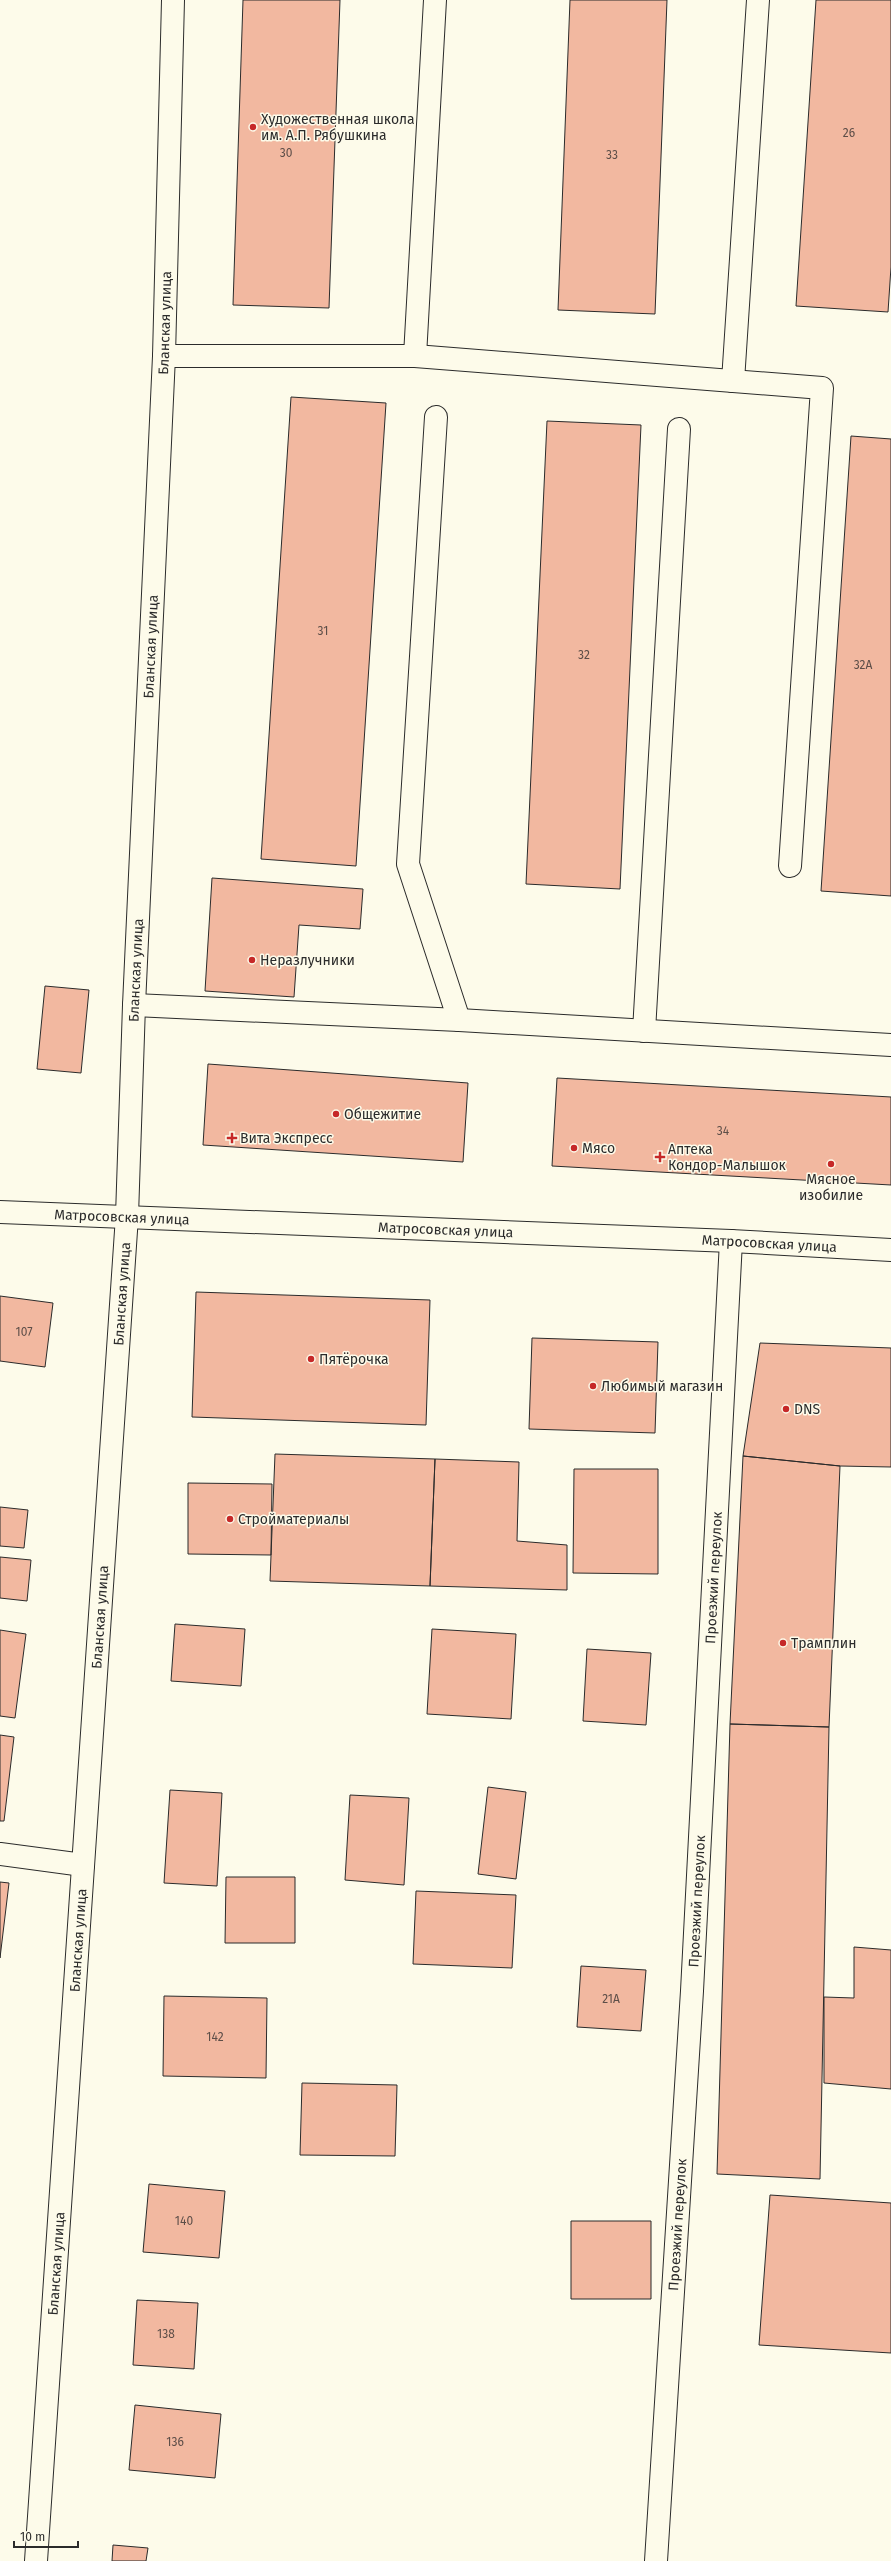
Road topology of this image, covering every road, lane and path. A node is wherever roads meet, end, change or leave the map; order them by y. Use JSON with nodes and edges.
{"nodes":[{"id":1,"x":173,"y":0,"type":"edge"},
{"id":2,"x":435,"y":0,"type":"edge"},
{"id":3,"x":758,"y":0,"type":"edge"},
{"id":4,"x":164,"y":356,"type":"junction"},
{"id":5,"x":416,"y":356,"type":"junction"},
{"id":6,"x":734,"y":381,"type":"junction"},
{"id":7,"x":436,"y":417,"type":"dead end"},
{"id":8,"x":679,"y":429,"type":"dead end"},
{"id":9,"x":790,"y":866,"type":"dead end"},
{"id":10,"x":134,"y":1005,"type":"junction"},
{"id":11,"x":459,"y":1020,"type":"junction"},
{"id":12,"x":644,"y":1031,"type":"junction"},
{"id":13,"x":891,"y":1045,"type":"edge"},
{"id":14,"x":0,"y":1212,"type":"edge"},
{"id":15,"x":127,"y":1216,"type":"junction"},
{"id":16,"x":731,"y":1241,"type":"junction"},
{"id":17,"x":891,"y":1250,"type":"edge"},
{"id":18,"x":0,"y":1854,"type":"edge"},
{"id":19,"x":83,"y":1865,"type":"junction"},
{"id":20,"x":36,"y":2561,"type":"edge"},
{"id":21,"x":656,"y":2561,"type":"edge"}],
"edges":[{"from":1,"to":4,"type":"main road","name":"Бланская улица"},
{"from":2,"to":5,"type":"main road"},
{"from":3,"to":6,"type":"main road"},
{"from":4,"to":5,"type":"main road"},
{"from":4,"to":10,"type":"main road","name":"Бланская улица"},
{"from":5,"to":6,"type":"main road"},
{"from":6,"to":9,"type":"main road"},
{"from":7,"to":11,"type":"main road"},
{"from":8,"to":12,"type":"main road"},
{"from":10,"to":11,"type":"main road"},
{"from":10,"to":15,"type":"main road","name":"Бланская улица"},
{"from":11,"to":12,"type":"main road"},
{"from":12,"to":13,"type":"main road"},
{"from":14,"to":15,"type":"main road","name":"Матросовская улица"},
{"from":15,"to":16,"type":"main road","name":"Матросовская улица"},
{"from":15,"to":19,"type":"main road","name":"Бланская улица"},
{"from":16,"to":17,"type":"main road","name":"Матросовская улица"},
{"from":16,"to":21,"type":"main road","name":"Проезжий переулок"},
{"from":18,"to":19,"type":"main road"},
{"from":19,"to":20,"type":"main road","name":"Бланская улица"}]}
